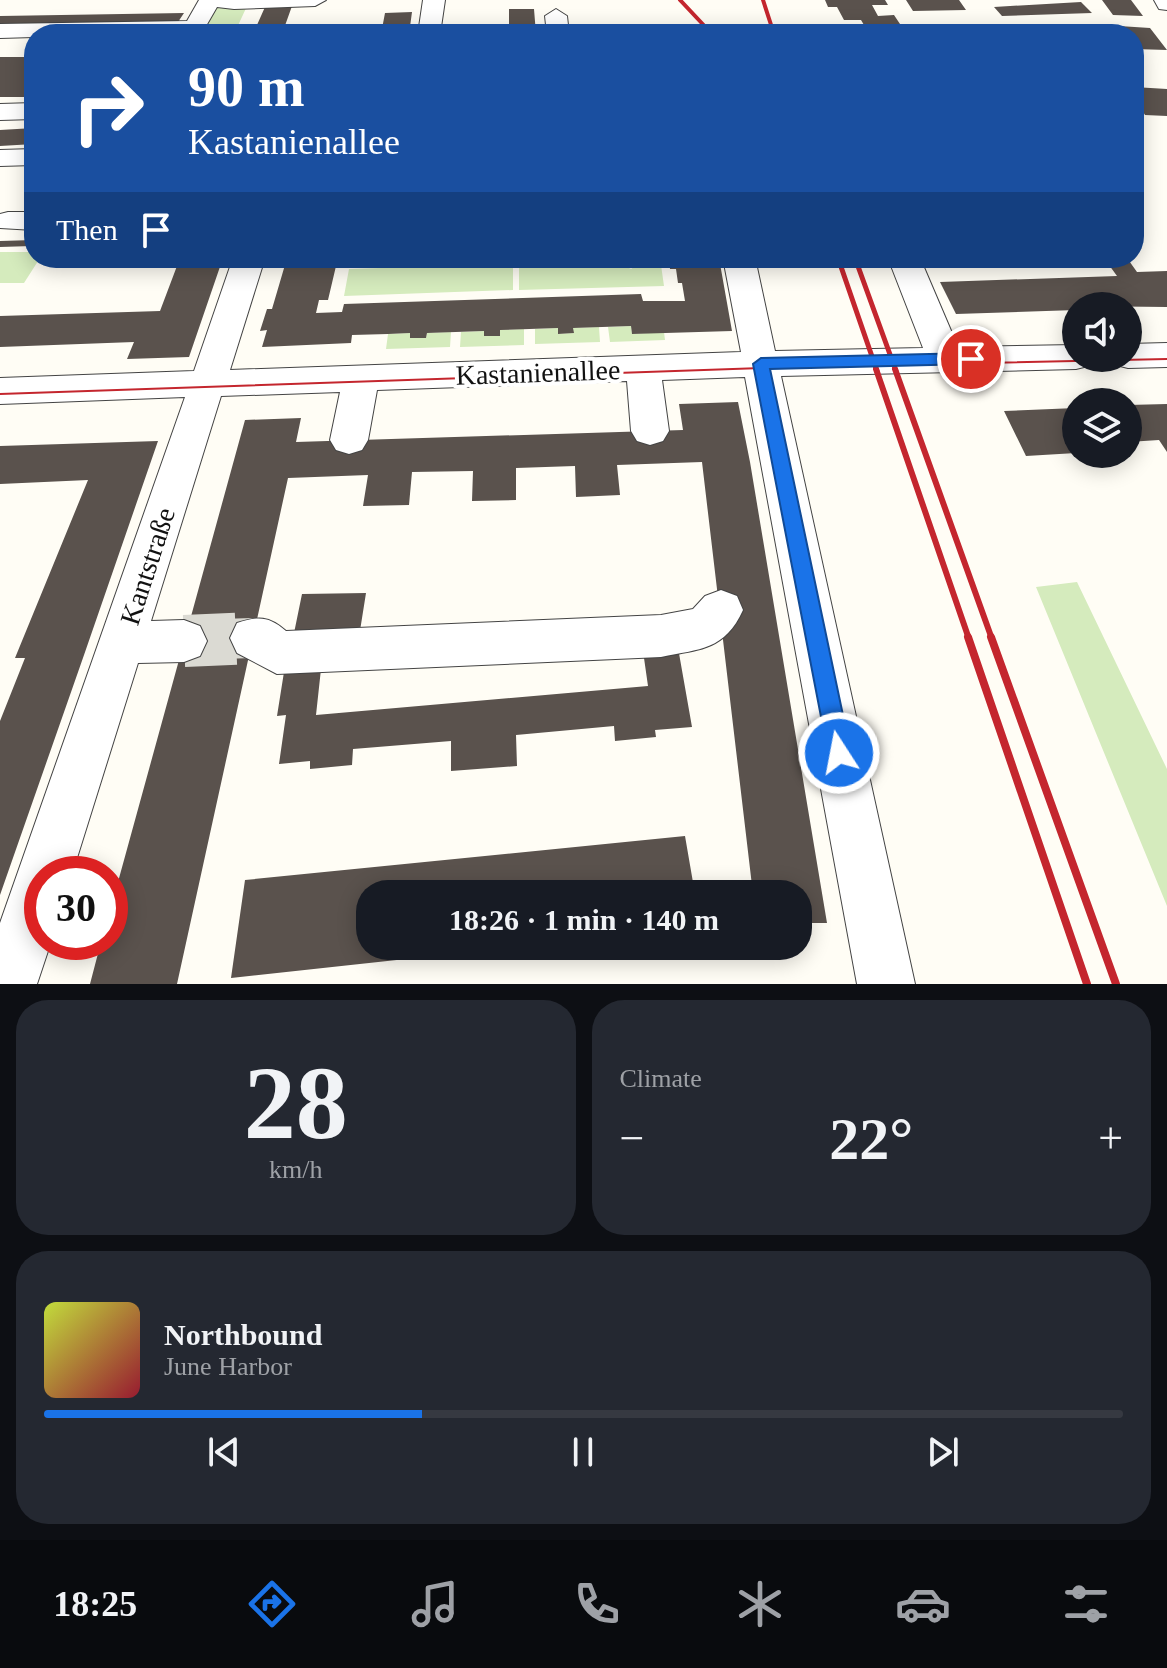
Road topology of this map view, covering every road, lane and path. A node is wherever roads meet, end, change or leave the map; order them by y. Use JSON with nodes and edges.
{"nodes":[{"id":1,"x":211,"y":0,"type":"edge"},
{"id":2,"x":315,"y":0,"type":"edge"},
{"id":3,"x":330,"y":0,"type":"edge"},
{"id":4,"x":434,"y":0,"type":"edge"},
{"id":5,"x":323,"y":23,"type":"dead end"},
{"id":6,"x":196,"y":24,"type":"edge"},
{"id":7,"x":430,"y":24,"type":"edge"},
{"id":8,"x":0,"y":31,"type":"edge"},
{"id":9,"x":24,"y":31,"type":"edge"},
{"id":10,"x":0,"y":46,"type":"edge"},
{"id":11,"x":24,"y":46,"type":"edge"},
{"id":12,"x":24,"y":111,"type":"edge"},
{"id":13,"x":0,"y":112,"type":"edge"},
{"id":14,"x":24,"y":157,"type":"edge"},
{"id":15,"x":0,"y":158,"type":"edge"},
{"id":16,"x":245,"y":268,"type":"edge"},
{"id":17,"x":741,"y":268,"type":"edge"},
{"id":18,"x":908,"y":268,"type":"edge"},
{"id":19,"x":1167,"y":355,"type":"edge"},
{"id":20,"x":1142,"y":356,"type":"edge"},
{"id":21,"x":1062,"y":357,"type":"edge"},
{"id":22,"x":945,"y":359,"type":"junction"},
{"id":23,"x":761,"y":364,"type":"junction"},
{"id":24,"x":643,"y":368,"type":"junction"},
{"id":25,"x":361,"y":378,"type":"junction"},
{"id":26,"x":205,"y":383,"type":"junction"},
{"id":27,"x":0,"y":391,"type":"edge"},
{"id":28,"x":650,"y":431,"type":"dead end"},
{"id":29,"x":349,"y":440,"type":"dead end"},
{"id":30,"x":721,"y":610,"type":"dead end"},
{"id":31,"x":253,"y":638,"type":"dead end"},
{"id":32,"x":184,"y":641,"type":"tunnel mouth"},
{"id":33,"x":122,"y":643,"type":"junction"},
{"id":34,"x":51,"y":856,"type":"edge"},
{"id":35,"x":24,"y":936,"type":"edge"},
{"id":36,"x":8,"y":984,"type":"edge"},
{"id":37,"x":886,"y":984,"type":"edge"}],
"edges":[{"from":1,"to":2,"type":"street"},
{"from":1,"to":6,"type":"street"},
{"from":3,"to":5,"type":"street"},
{"from":4,"to":7,"type":"street"},
{"from":8,"to":9,"type":"street"},
{"from":10,"to":11,"type":"street"},
{"from":12,"to":13,"type":"street"},
{"from":14,"to":15,"type":"street"},
{"from":16,"to":26,"type":"street","name":"Kantstraße"},
{"from":17,"to":23,"type":"street"},
{"from":18,"to":22,"type":"street"},
{"from":19,"to":20,"type":"street"},
{"from":21,"to":22,"type":"street","name":"Kastanienallee"},
{"from":22,"to":23,"type":"street","name":"Kastanienallee"},
{"from":23,"to":24,"type":"street","name":"Kastanienallee"},
{"from":23,"to":37,"type":"street"},
{"from":24,"to":25,"type":"street","name":"Kastanienallee"},
{"from":24,"to":28,"type":"street"},
{"from":25,"to":26,"type":"street","name":"Kastanienallee"},
{"from":25,"to":29,"type":"street"},
{"from":26,"to":27,"type":"street","name":"Kastanienallee"},
{"from":26,"to":33,"type":"street","name":"Kantstraße"},
{"from":30,"to":31,"type":"street"},
{"from":32,"to":33,"type":"street"},
{"from":33,"to":34,"type":"street","name":"Kantstraße"},
{"from":35,"to":36,"type":"street"}]}
